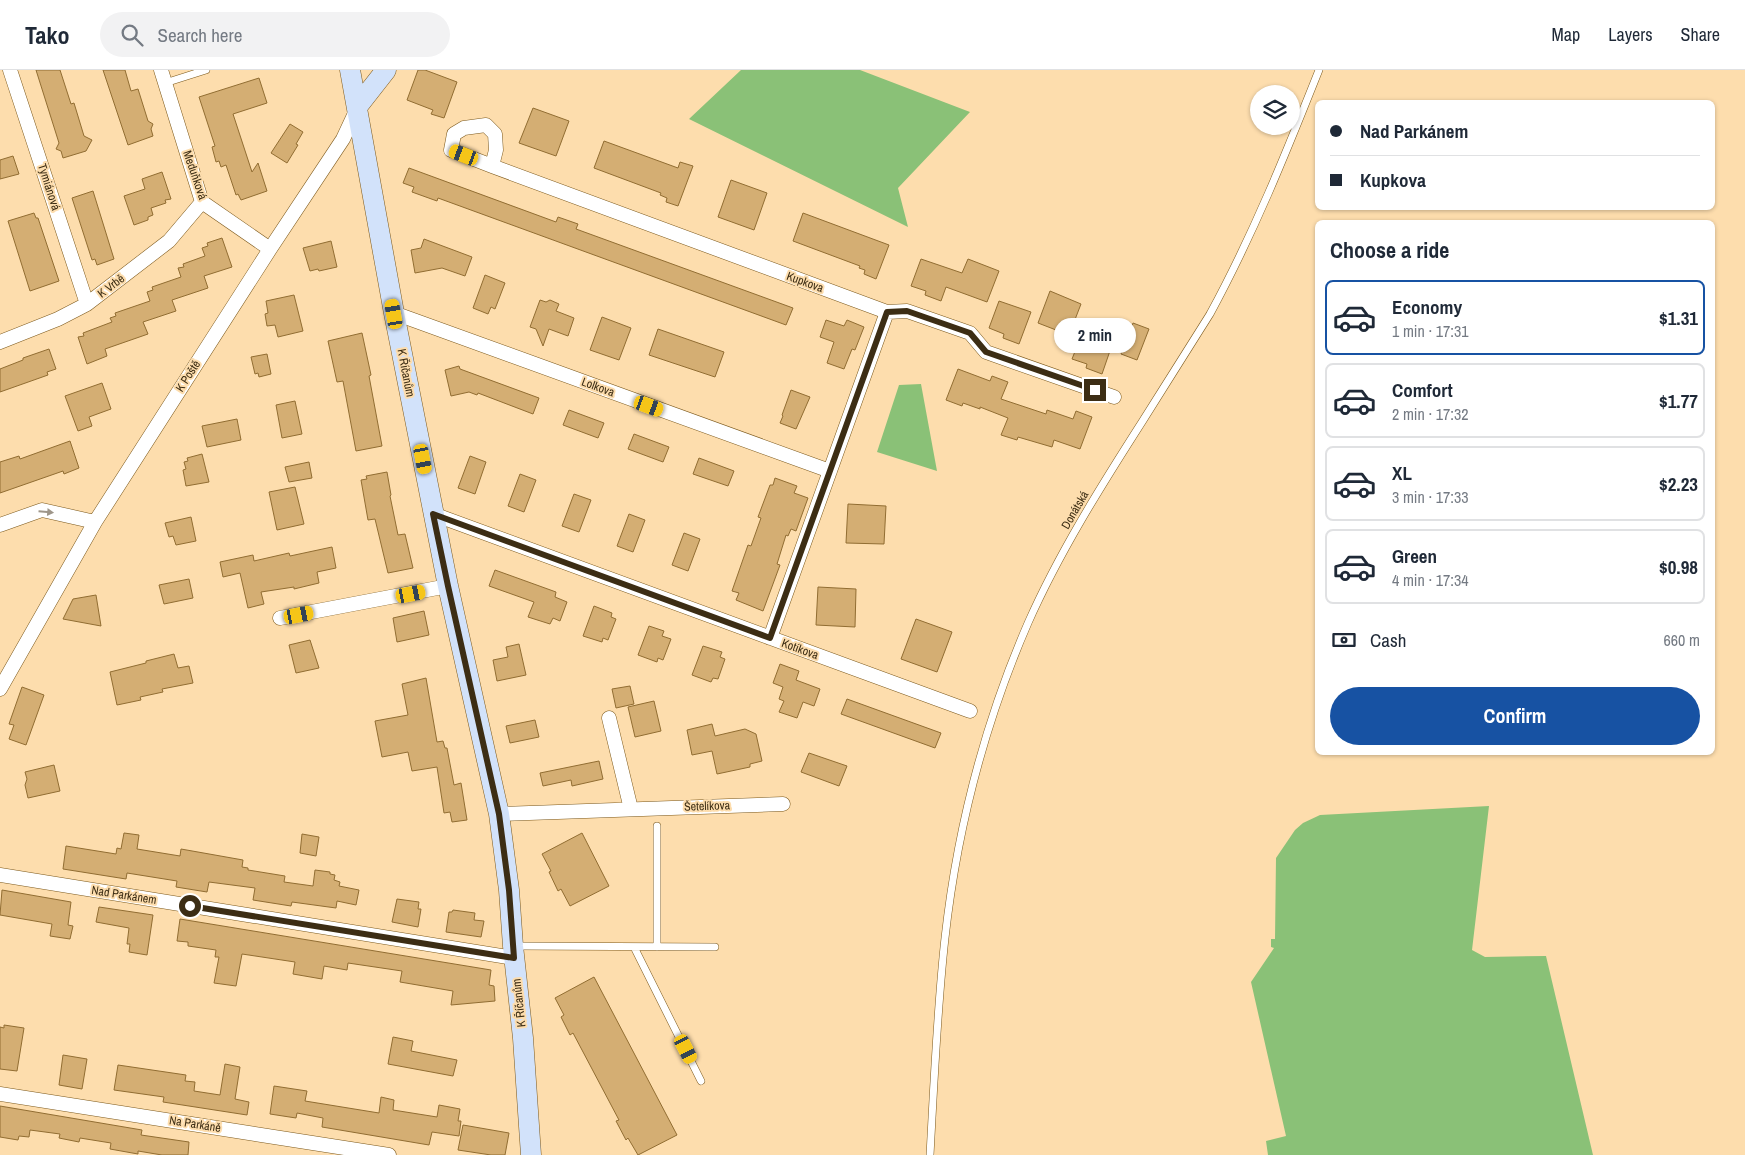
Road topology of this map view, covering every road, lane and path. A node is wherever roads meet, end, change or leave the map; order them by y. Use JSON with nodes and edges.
{"nodes":[{"id":1,"x":10,"y":70,"type":"edge"},
{"id":2,"x":206,"y":70,"type":"edge"},
{"id":3,"x":350,"y":70,"type":"edge"},
{"id":4,"x":386,"y":70,"type":"edge"},
{"id":5,"x":1320,"y":70,"type":"edge"},
{"id":6,"x":163,"y":77,"type":"edge"},
{"id":7,"x":358,"y":107,"type":"junction"},
{"id":8,"x":492,"y":166,"type":"dead end"},
{"id":9,"x":202,"y":202,"type":"junction"},
{"id":10,"x":270,"y":249,"type":"junction"},
{"id":11,"x":87,"y":304,"type":"junction"},
{"id":12,"x":887,"y":312,"type":"junction"},
{"id":13,"x":394,"y":314,"type":"junction"},
{"id":14,"x":0,"y":342,"type":"edge"},
{"id":15,"x":1114,"y":397,"type":"dead end"},
{"id":16,"x":830,"y":471,"type":"junction"},
{"id":17,"x":433,"y":514,"type":"junction"},
{"id":18,"x":96,"y":522,"type":"junction"},
{"id":19,"x":0,"y":524,"type":"edge"},
{"id":20,"x":448,"y":586,"type":"junction"},
{"id":21,"x":280,"y":618,"type":"dead end"},
{"id":22,"x":770,"y":638,"type":"junction"},
{"id":23,"x":4,"y":675,"type":"edge"},
{"id":24,"x":0,"y":689,"type":"edge"},
{"id":25,"x":970,"y":711,"type":"dead end"},
{"id":26,"x":609,"y":718,"type":"dead end"},
{"id":27,"x":783,"y":804,"type":"dead end"},
{"id":28,"x":631,"y":809,"type":"junction"},
{"id":29,"x":499,"y":814,"type":"junction"},
{"id":30,"x":657,"y":826,"type":"dead end"},
{"id":31,"x":0,"y":875,"type":"edge"},
{"id":32,"x":634,"y":947,"type":"junction"},
{"id":33,"x":657,"y":947,"type":"junction"},
{"id":34,"x":715,"y":947,"type":"dead end"},
{"id":35,"x":514,"y":952,"type":"junction"},
{"id":36,"x":701,"y":1081,"type":"dead end"},
{"id":37,"x":0,"y":1094,"type":"edge"},
{"id":38,"x":389,"y":1155,"type":"edge"},
{"id":39,"x":531,"y":1155,"type":"edge"},
{"id":40,"x":930,"y":1155,"type":"edge"}],
"edges":[{"from":1,"to":11,"type":"street","name":"Tymiánová"},
{"from":2,"to":6,"type":"lane"},
{"from":3,"to":7,"type":"street","name":"K Říčanům"},
{"from":4,"to":7,"type":"street","name":"K Poště"},
{"from":5,"to":40,"type":"lane","name":"Donátská"},
{"from":6,"to":9,"type":"street","name":"Meduňková"},
{"from":7,"to":10,"type":"street","name":"K Poště"},
{"from":7,"to":13,"type":"street","name":"K Říčanům"},
{"from":8,"to":12,"type":"street","name":"Kupkova"},
{"from":9,"to":10,"type":"street","name":"Meduňková"},
{"from":9,"to":11,"type":"street","name":"K Vrbě"},
{"from":10,"to":18,"type":"street","name":"K Poště"},
{"from":11,"to":14,"type":"street","name":"K Vrbě"},
{"from":12,"to":15,"type":"street","name":"Kupkova"},
{"from":12,"to":16,"type":"street"},
{"from":13,"to":16,"type":"street","name":"Lolkova"},
{"from":13,"to":17,"type":"street","name":"K Říčanům"},
{"from":16,"to":22,"type":"street"},
{"from":17,"to":20,"type":"street","name":"K Říčanům"},
{"from":17,"to":22,"type":"street","name":"Kotíkova"},
{"from":19,"to":18,"type":"street","one_way":true},
{"from":18,"to":23,"type":"street","name":"K Poště"},
{"from":20,"to":21,"type":"street"},
{"from":20,"to":29,"type":"street","name":"K Říčanům"},
{"from":22,"to":25,"type":"street","name":"Kotíkova"},
{"from":23,"to":24,"type":"street","name":"K Poště"},
{"from":26,"to":28,"type":"street"},
{"from":27,"to":28,"type":"street","name":"Šetelíkova"},
{"from":28,"to":29,"type":"street","name":"Šetelíkova"},
{"from":29,"to":35,"type":"street","name":"K Říčanům"},
{"from":30,"to":33,"type":"lane"},
{"from":31,"to":35,"type":"street","name":"Nad Parkánem"},
{"from":32,"to":33,"type":"lane"},
{"from":32,"to":35,"type":"lane"},
{"from":32,"to":36,"type":"lane"},
{"from":33,"to":34,"type":"lane"},
{"from":35,"to":39,"type":"street","name":"K Říčanům"},
{"from":37,"to":38,"type":"street","name":"Na Parkáně"}]}
